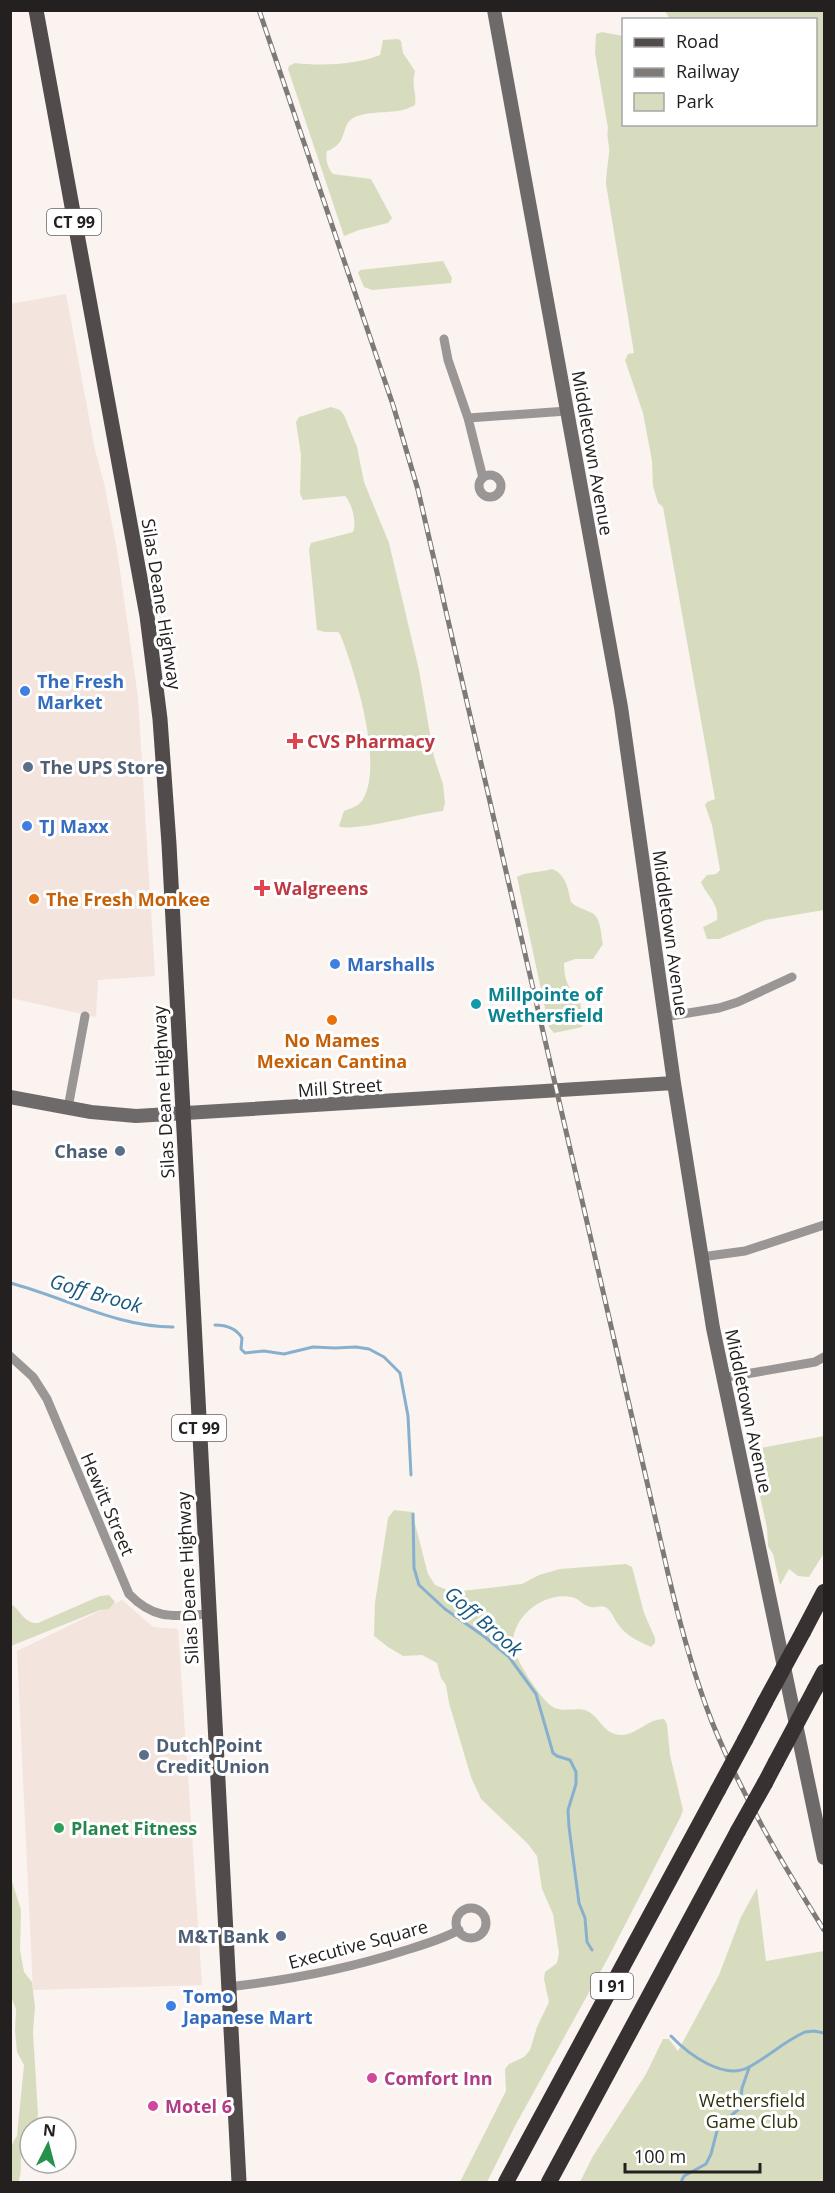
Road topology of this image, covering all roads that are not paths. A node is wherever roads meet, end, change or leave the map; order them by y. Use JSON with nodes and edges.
{"nodes":[{"id":1,"x":36,"y":10,"type":"edge"},
{"id":2,"x":494,"y":10,"type":"edge"},
{"id":3,"x":444,"y":339,"type":"dead end"},
{"id":4,"x":567,"y":411,"type":"junction"},
{"id":5,"x":468,"y":418,"type":"junction"},
{"id":6,"x":483,"y":478,"type":"dead end"},
{"id":7,"x":792,"y":977,"type":"dead end"},
{"id":8,"x":85,"y":1016,"type":"dead end"},
{"id":9,"x":664,"y":1017,"type":"junction"},
{"id":10,"x":674,"y":1083,"type":"junction"},
{"id":11,"x":10,"y":1097,"type":"edge"},
{"id":12,"x":68,"y":1108,"type":"junction"},
{"id":13,"x":183,"y":1114,"type":"junction"},
{"id":14,"x":825,"y":1225,"type":"edge"},
{"id":15,"x":701,"y":1257,"type":"junction"},
{"id":16,"x":10,"y":1356,"type":"edge"},
{"id":17,"x":825,"y":1358,"type":"edge"},
{"id":18,"x":723,"y":1378,"type":"junction"},
{"id":19,"x":825,"y":1592,"type":"edge"},
{"id":20,"x":209,"y":1614,"type":"junction"},
{"id":21,"x":825,"y":1672,"type":"edge"},
{"id":22,"x":825,"y":1858,"type":"edge"},
{"id":23,"x":459,"y":1930,"type":"dead end"},
{"id":24,"x":228,"y":1987,"type":"junction"},
{"id":25,"x":553,"y":2178,"type":"edge"},
{"id":26,"x":239,"y":2182,"type":"edge"},
{"id":27,"x":506,"y":2182,"type":"edge"}],
"edges":[{"from":1,"to":13,"type":"main road","name":"Silas Deane Highway","number":"CT 99"},
{"from":2,"to":4,"type":"street","name":"Middletown Avenue"},
{"from":3,"to":5,"type":"street"},
{"from":4,"to":5,"type":"street"},
{"from":4,"to":9,"type":"street","name":"Middletown Avenue"},
{"from":5,"to":6,"type":"street"},
{"from":7,"to":9,"type":"street"},
{"from":8,"to":12,"type":"street"},
{"from":9,"to":10,"type":"street","name":"Middletown Avenue"},
{"from":10,"to":13,"type":"street","name":"Mill Street"},
{"from":10,"to":15,"type":"street","name":"Middletown Avenue"},
{"from":11,"to":12,"type":"street","name":"Mill Street"},
{"from":12,"to":13,"type":"street","name":"Mill Street"},
{"from":13,"to":20,"type":"main road","name":"Silas Deane Highway","number":"CT 99"},
{"from":14,"to":15,"type":"street"},
{"from":15,"to":18,"type":"street","name":"Middletown Avenue"},
{"from":16,"to":20,"type":"street","name":"Hewitt Street"},
{"from":17,"to":18,"type":"street"},
{"from":18,"to":22,"type":"street","name":"Middletown Avenue"},
{"from":19,"to":27,"type":"highway","number":"I 91","bridge":true},
{"from":20,"to":24,"type":"main road","name":"Silas Deane Highway","number":"CT 99"},
{"from":21,"to":25,"type":"highway","number":"I 91","bridge":true},
{"from":23,"to":24,"type":"street","name":"Executive Square"},
{"from":24,"to":26,"type":"main road","name":"Silas Deane Highway","number":"CT 99"}]}
